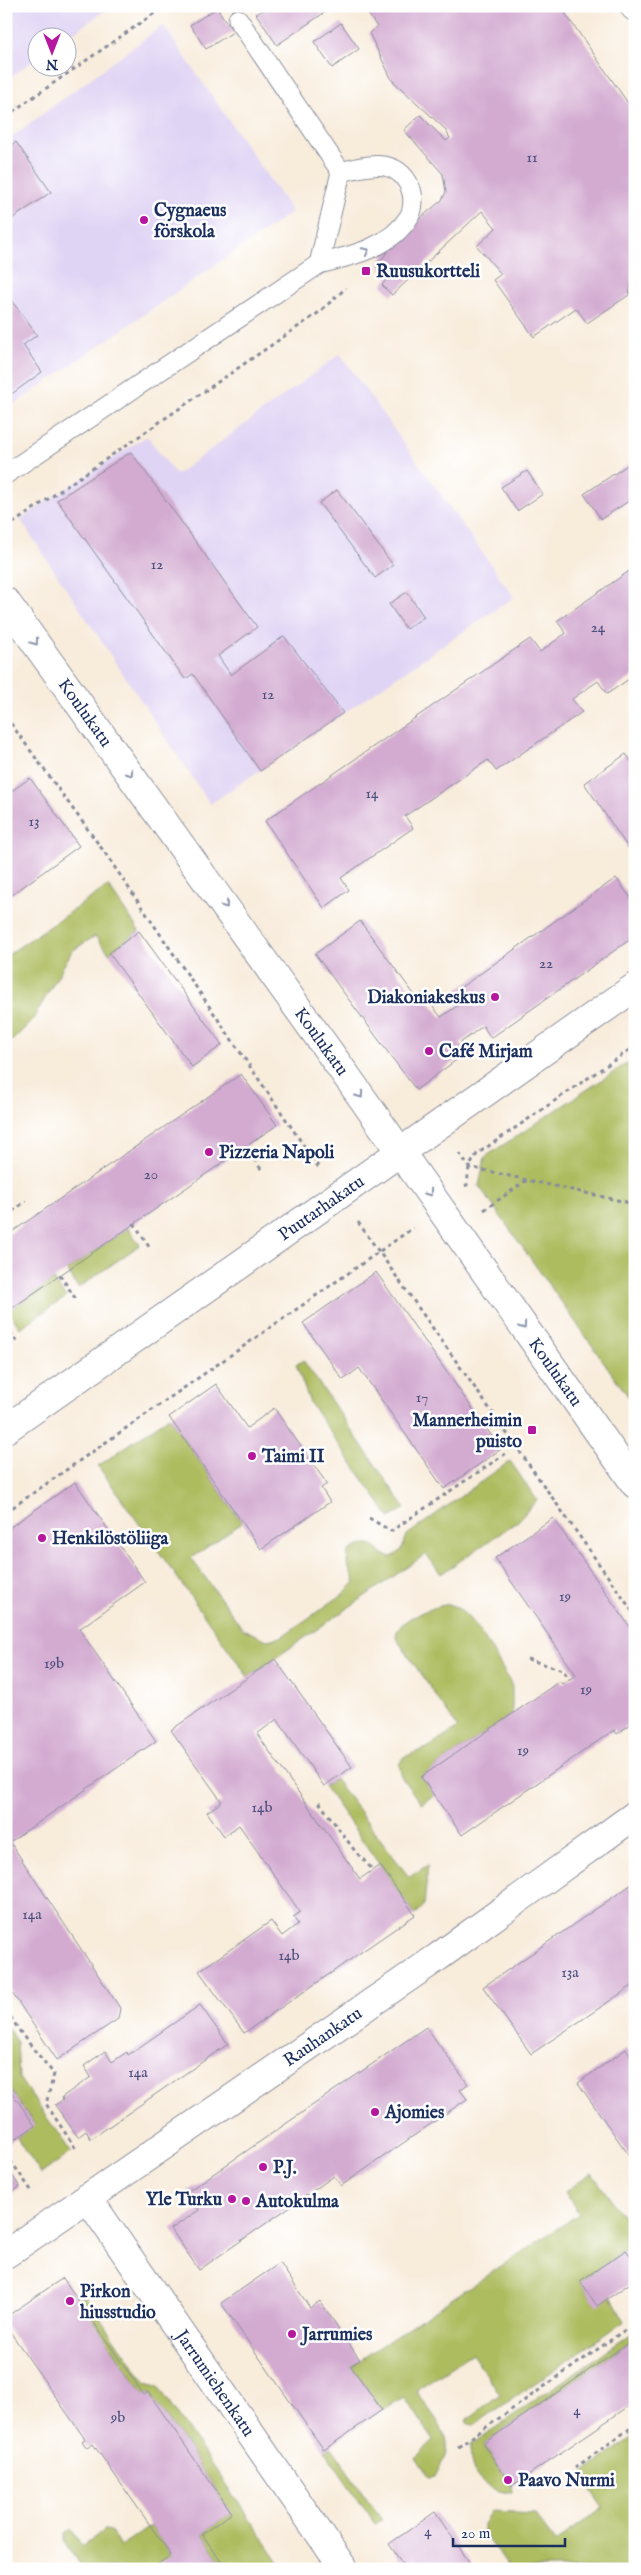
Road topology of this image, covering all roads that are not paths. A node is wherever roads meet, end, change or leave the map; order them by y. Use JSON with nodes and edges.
{"nodes":[{"id":1,"x":238,"y":19,"type":"dead end"},
{"id":2,"x":341,"y":172,"type":"junction"},
{"id":3,"x":320,"y":264,"type":"junction"},
{"id":4,"x":6,"y":474,"type":"edge"},
{"id":5,"x":6,"y":602,"type":"edge"},
{"id":6,"x":635,"y":987,"type":"edge"},
{"id":7,"x":401,"y":1153,"type":"junction"},
{"id":8,"x":6,"y":1428,"type":"edge"},
{"id":9,"x":635,"y":1484,"type":"edge"},
{"id":10,"x":635,"y":1815,"type":"edge"},
{"id":11,"x":87,"y":2198,"type":"junction"},
{"id":12,"x":6,"y":2254,"type":"edge"},
{"id":13,"x":344,"y":2569,"type":"edge"}],
"edges":[{"from":1,"to":2,"type":"lane"},
{"from":2,"to":3,"type":"lane"},
{"from":3,"to":2,"type":"lane","one_way":true},
{"from":3,"to":4,"type":"lane"},
{"from":5,"to":7,"type":"street","name":"Koulukatu","one_way":true},
{"from":6,"to":7,"type":"street","name":"Puutarhakatu"},
{"from":7,"to":8,"type":"street","name":"Puutarhakatu"},
{"from":7,"to":9,"type":"street","name":"Koulukatu","one_way":true},
{"from":10,"to":11,"type":"street","name":"Rauhankatu"},
{"from":11,"to":12,"type":"street","name":"Rauhankatu"},
{"from":11,"to":13,"type":"street","name":"Jarrumiehenkatu"}]}
